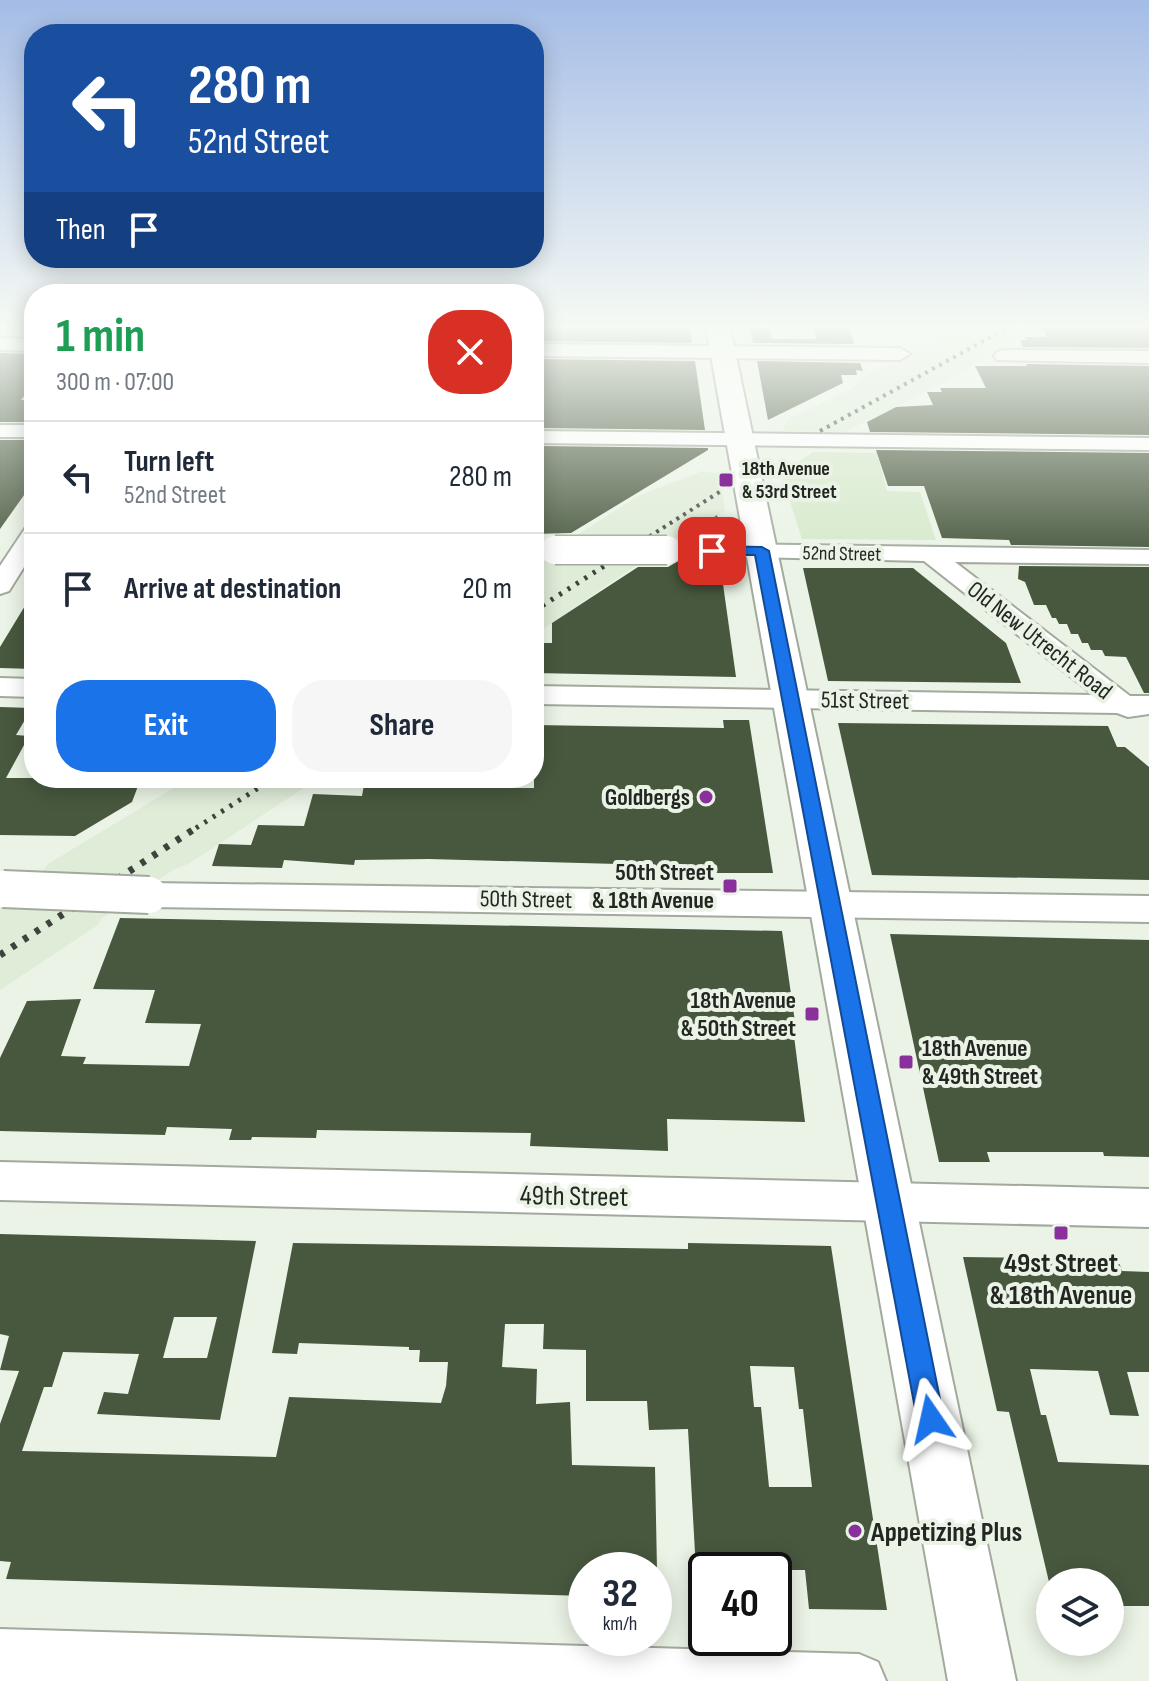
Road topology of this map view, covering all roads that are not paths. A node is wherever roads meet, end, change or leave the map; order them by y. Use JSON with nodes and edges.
{"nodes":[{"id":1,"x":734,"y":406,"type":"edge"},
{"id":2,"x":0,"y":431,"type":"edge"},
{"id":3,"x":24,"y":431,"type":"edge"},
{"id":4,"x":544,"y":438,"type":"edge"},
{"id":5,"x":803,"y":440,"type":"junction"},
{"id":6,"x":1149,"y":444,"type":"edge"},
{"id":7,"x":744,"y":457,"type":"junction"},
{"id":8,"x":24,"y":540,"type":"edge"},
{"id":9,"x":0,"y":541,"type":"edge"},
{"id":10,"x":545,"y":550,"type":"edge"},
{"id":11,"x":24,"y":551,"type":"edge"},
{"id":12,"x":762,"y":551,"type":"junction"},
{"id":13,"x":930,"y":554,"type":"junction"},
{"id":14,"x":1149,"y":557,"type":"edge"},
{"id":15,"x":0,"y":586,"type":"edge"},
{"id":16,"x":0,"y":687,"type":"edge"},
{"id":17,"x":24,"y":688,"type":"edge"},
{"id":18,"x":544,"y":695,"type":"edge"},
{"id":19,"x":791,"y":699,"type":"junction"},
{"id":20,"x":1136,"y":705,"type":"edge"},
{"id":21,"x":1149,"y":725,"type":"edge"},
{"id":22,"x":1,"y":889,"type":"edge"},
{"id":23,"x":830,"y":903,"type":"junction"},
{"id":24,"x":1149,"y":909,"type":"edge"},
{"id":25,"x":0,"y":1181,"type":"edge"},
{"id":26,"x":888,"y":1203,"type":"junction"},
{"id":27,"x":1149,"y":1208,"type":"edge"},
{"id":28,"x":0,"y":1656,"type":"edge"},
{"id":29,"x":859,"y":1681,"type":"edge"},
{"id":30,"x":982,"y":1681,"type":"edge"}],
"edges":[{"from":1,"to":7,"type":"street"},
{"from":2,"to":3,"type":"street"},
{"from":4,"to":7,"type":"street"},
{"from":5,"to":6,"type":"street"},
{"from":5,"to":7,"type":"street"},
{"from":5,"to":7,"type":"street"},
{"from":7,"to":12,"type":"street"},
{"from":8,"to":9,"type":"street"},
{"from":10,"to":12,"type":"street","name":"52nd Street","bridge":true},
{"from":11,"to":15,"type":"street"},
{"from":12,"to":13,"type":"street","name":"52nd Street"},
{"from":12,"to":19,"type":"street"},
{"from":13,"to":14,"type":"street","name":"52nd Street"},
{"from":13,"to":20,"type":"street","name":"Old New Utrecht Road"},
{"from":16,"to":17,"type":"street"},
{"from":18,"to":19,"type":"street","name":"51st Street"},
{"from":19,"to":20,"type":"street","name":"51st Street"},
{"from":19,"to":23,"type":"street"},
{"from":20,"to":21,"type":"street","name":"Old New Utrecht Road"},
{"from":22,"to":23,"type":"street","name":"50th Street","bridge":true},
{"from":23,"to":24,"type":"street","name":"50th Street"},
{"from":23,"to":26,"type":"street"},
{"from":25,"to":26,"type":"street","name":"49th Street"},
{"from":26,"to":27,"type":"street","name":"49th Street"},
{"from":26,"to":30,"type":"street"},
{"from":28,"to":29,"type":"street"}]}
